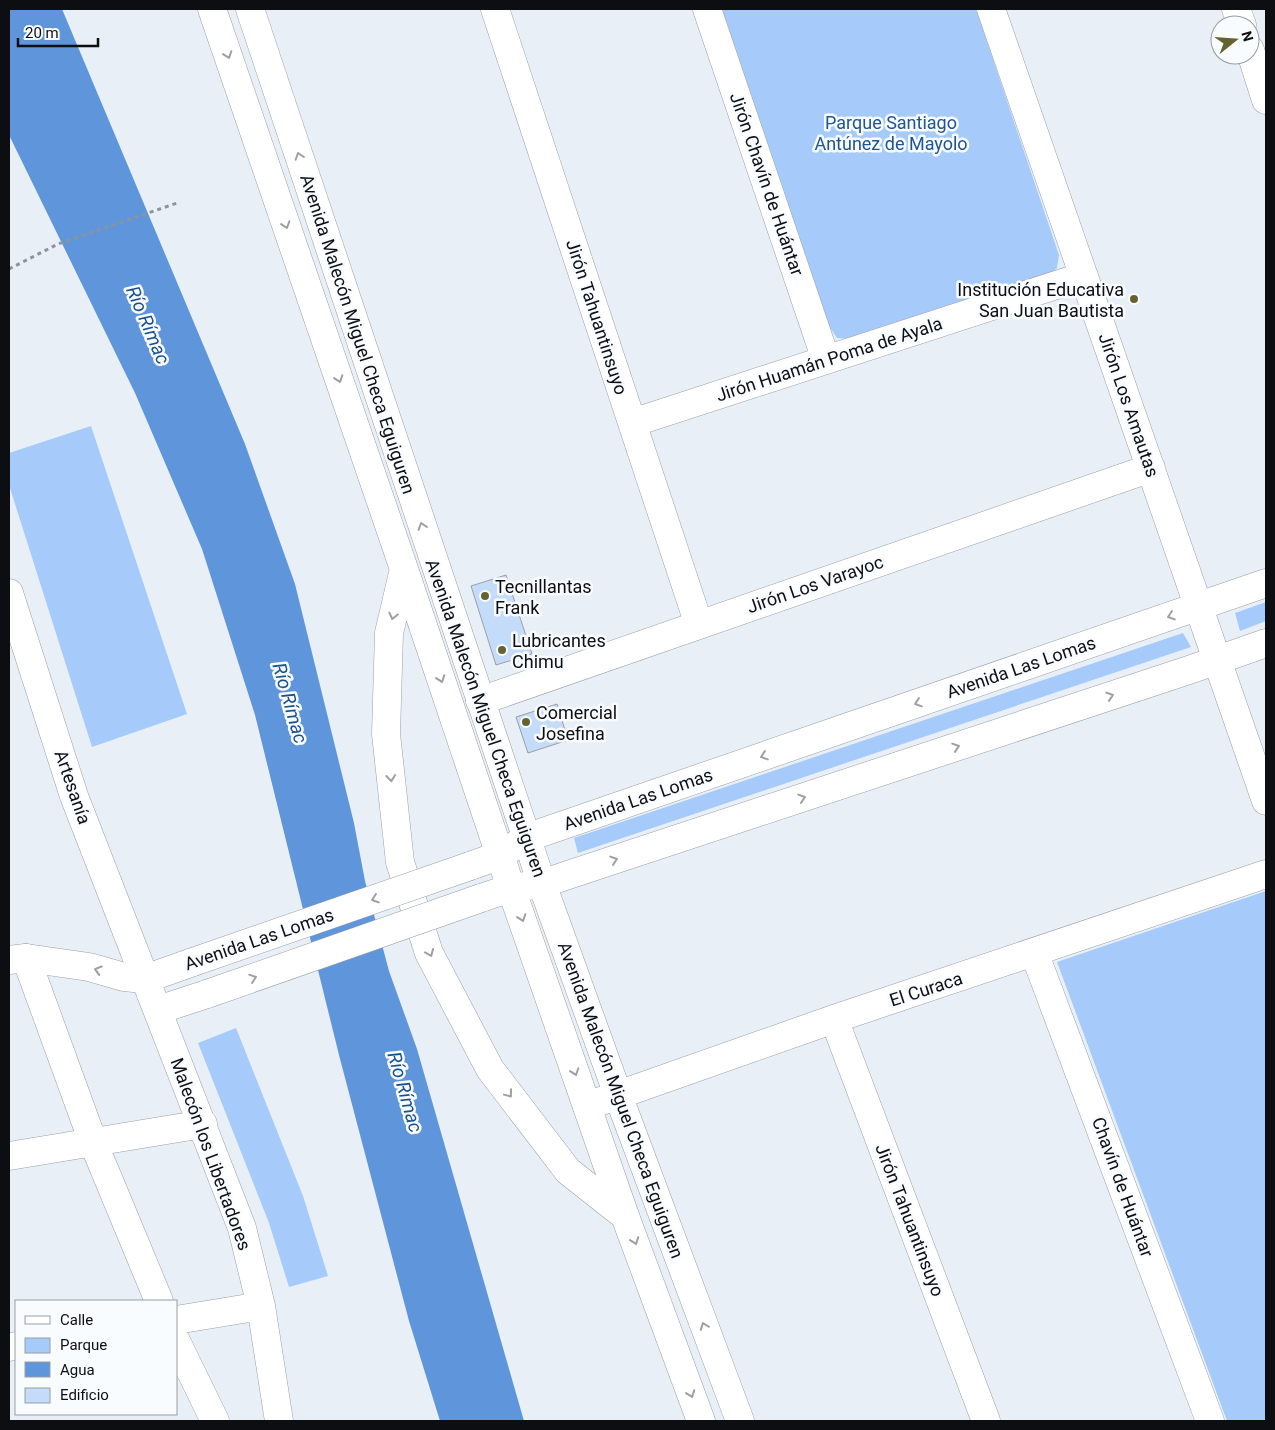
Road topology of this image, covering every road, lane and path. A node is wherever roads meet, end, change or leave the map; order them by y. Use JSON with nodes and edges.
{"nodes":[{"id":1,"x":212,"y":9,"type":"edge"},
{"id":2,"x":250,"y":9,"type":"edge"},
{"id":3,"x":495,"y":9,"type":"edge"},
{"id":4,"x":707,"y":9,"type":"edge"},
{"id":5,"x":991,"y":9,"type":"edge"},
{"id":6,"x":1255,"y":65,"type":"edge"},
{"id":7,"x":1266,"y":100,"type":"edge"},
{"id":8,"x":180,"y":202,"type":"dead end"},
{"id":9,"x":9,"y":269,"type":"edge"},
{"id":10,"x":1084,"y":276,"type":"junction"},
{"id":11,"x":826,"y":360,"type":"junction"},
{"id":12,"x":632,"y":423,"type":"junction"},
{"id":13,"x":1151,"y":468,"type":"junction"},
{"id":14,"x":404,"y":569,"type":"junction"},
{"id":15,"x":1266,"y":582,"type":"edge"},
{"id":16,"x":9,"y":593,"type":"edge"},
{"id":17,"x":1198,"y":606,"type":"junction"},
{"id":18,"x":699,"y":625,"type":"junction"},
{"id":19,"x":1266,"y":643,"type":"edge"},
{"id":20,"x":1217,"y":660,"type":"junction"},
{"id":21,"x":480,"y":701,"type":"junction"},
{"id":22,"x":1266,"y":802,"type":"edge"},
{"id":23,"x":526,"y":838,"type":"junction"},
{"id":24,"x":501,"y":855,"type":"junction"},
{"id":25,"x":1266,"y":874,"type":"edge"},
{"id":26,"x":542,"y":884,"type":"junction"},
{"id":27,"x":511,"y":888,"type":"junction"},
{"id":28,"x":1034,"y":952,"type":"junction"},
{"id":29,"x":17,"y":959,"type":"edge"},
{"id":30,"x":146,"y":979,"type":"junction"},
{"id":31,"x":158,"y":1010,"type":"junction"},
{"id":32,"x":834,"y":1019,"type":"junction"},
{"id":33,"x":618,"y":1095,"type":"junction"},
{"id":34,"x":587,"y":1106,"type":"junction"},
{"id":35,"x":202,"y":1124,"type":"junction"},
{"id":36,"x":93,"y":1142,"type":"junction"},
{"id":37,"x":9,"y":1156,"type":"edge"},
{"id":38,"x":625,"y":1216,"type":"junction"},
{"id":39,"x":159,"y":1300,"type":"edge"},
{"id":40,"x":261,"y":1306,"type":"junction"},
{"id":41,"x":178,"y":1320,"type":"edge"},
{"id":42,"x":178,"y":1345,"type":"edge"},
{"id":43,"x":215,"y":1421,"type":"edge"},
{"id":44,"x":278,"y":1421,"type":"edge"},
{"id":45,"x":701,"y":1421,"type":"edge"},
{"id":46,"x":740,"y":1421,"type":"edge"},
{"id":47,"x":986,"y":1421,"type":"edge"},
{"id":48,"x":1210,"y":1421,"type":"edge"}],
"edges":[{"from":1,"to":14,"type":"street","name":"Avenida Malecón Miguel Checa Eguiguren","one_way":true},
{"from":21,"to":2,"type":"street","name":"Avenida Malecón Miguel Checa Eguiguren","one_way":true},
{"from":3,"to":12,"type":"street","name":"Jirón Tahuantinsuyo"},
{"from":4,"to":11,"type":"street","name":"Jirón Chavín de Huántar"},
{"from":5,"to":10,"type":"street","name":"Jirón Los Amautas"},
{"from":6,"to":7,"type":"street"},
{"from":8,"to":9,"type":"path"},
{"from":10,"to":11,"type":"street","name":"Jirón Huamán Poma de Ayala"},
{"from":10,"to":13,"type":"street","name":"Jirón Los Amautas"},
{"from":11,"to":12,"type":"street","name":"Jirón Huamán Poma de Ayala"},
{"from":12,"to":18,"type":"street","name":"Jirón Tahuantinsuyo"},
{"from":13,"to":17,"type":"street","name":"Jirón Los Amautas"},
{"from":13,"to":18,"type":"street","name":"Jirón Los Varayoc"},
{"from":14,"to":24,"type":"street","name":"Avenida Malecón Miguel Checa Eguiguren","one_way":true},
{"from":14,"to":38,"type":"street","one_way":true},
{"from":15,"to":17,"type":"street","name":"Avenida Las Lomas"},
{"from":16,"to":30,"type":"street","name":"Artesanía"},
{"from":17,"to":20,"type":"street","name":"Jirón Los Amautas"},
{"from":17,"to":23,"type":"street","name":"Avenida Las Lomas","one_way":true},
{"from":18,"to":21,"type":"street","name":"Jirón Los Varayoc"},
{"from":19,"to":20,"type":"street","name":"Avenida Las Lomas"},
{"from":20,"to":22,"type":"street","name":"Jirón Los Amautas"},
{"from":26,"to":20,"type":"street","name":"Avenida Las Lomas","one_way":true},
{"from":21,"to":23,"type":"street","name":"Avenida Malecón Miguel Checa Eguiguren"},
{"from":23,"to":24,"type":"street","name":"Avenida Las Lomas"},
{"from":23,"to":26,"type":"street","name":"Avenida Malecón Miguel Checa Eguiguren"},
{"from":24,"to":27,"type":"street","name":"Avenida Malecón Miguel Checa Eguiguren"},
{"from":24,"to":30,"type":"street","name":"Avenida Las Lomas","one_way":true,"bridge":true},
{"from":25,"to":28,"type":"street","name":"El Curaca"},
{"from":26,"to":27,"type":"street","name":"Avenida Las Lomas"},
{"from":26,"to":33,"type":"street","name":"Avenida Malecón Miguel Checa Eguiguren"},
{"from":31,"to":27,"type":"street","name":"Avenida Las Lomas","one_way":true,"bridge":true},
{"from":27,"to":34,"type":"street","name":"Avenida Malecón Miguel Checa Eguiguren","one_way":true},
{"from":28,"to":32,"type":"street","name":"El Curaca"},
{"from":28,"to":48,"type":"street","name":"Chavín de Huántar"},
{"from":30,"to":29,"type":"street","name":"Avenida Las Lomas","one_way":true},
{"from":29,"to":36,"type":"street"},
{"from":30,"to":31,"type":"street","name":"Malecón los Libertadores"},
{"from":31,"to":35,"type":"street","name":"Malecón los Libertadores"},
{"from":32,"to":33,"type":"street","name":"El Curaca"},
{"from":32,"to":47,"type":"street","name":"Jirón Tahuantinsuyo"},
{"from":33,"to":34,"type":"street","name":"El Curaca"},
{"from":46,"to":33,"type":"street","name":"Avenida Malecón Miguel Checa Eguiguren","one_way":true},
{"from":34,"to":38,"type":"street","name":"Avenida Malecón Miguel Checa Eguiguren"},
{"from":35,"to":36,"type":"street"},
{"from":35,"to":40,"type":"street","name":"Malecón los Libertadores"},
{"from":36,"to":37,"type":"street"},
{"from":36,"to":39,"type":"street"},
{"from":38,"to":45,"type":"street","name":"Avenida Malecón Miguel Checa Eguiguren","one_way":true},
{"from":40,"to":41,"type":"street"},
{"from":40,"to":44,"type":"street","name":"Malecón los Libertadores"},
{"from":42,"to":43,"type":"street"}]}
